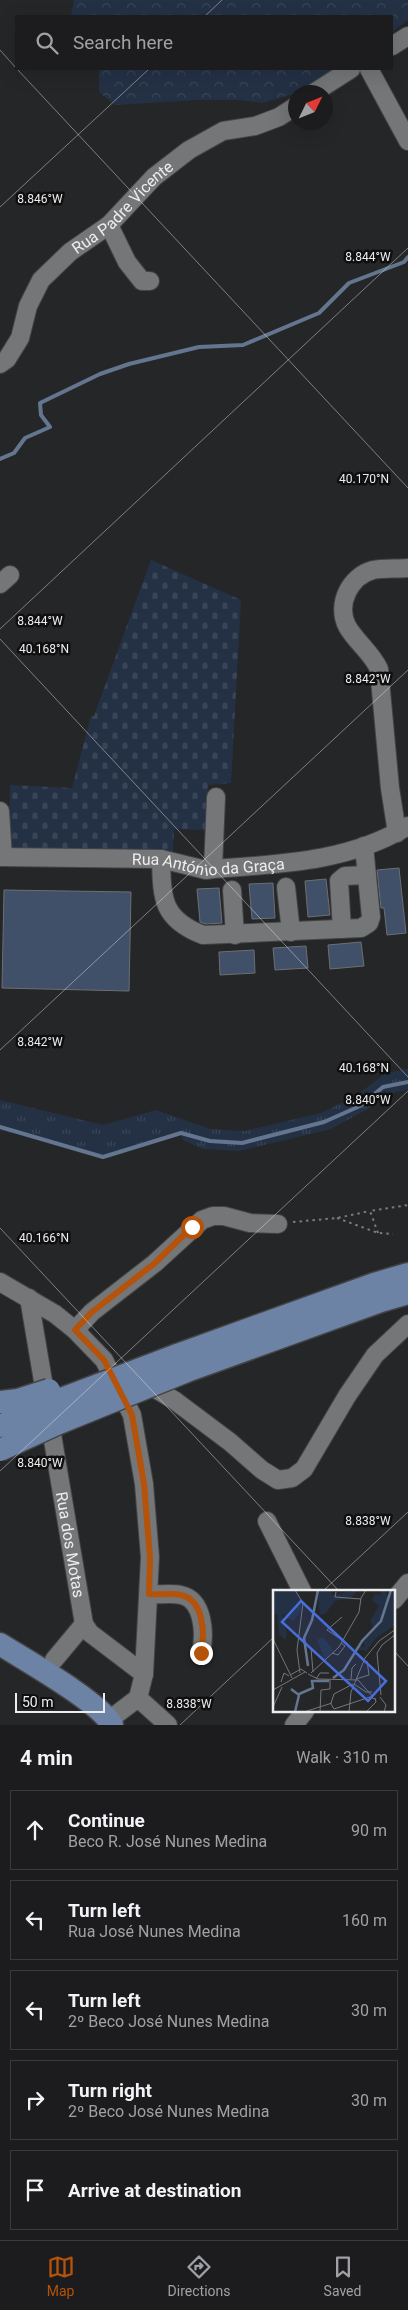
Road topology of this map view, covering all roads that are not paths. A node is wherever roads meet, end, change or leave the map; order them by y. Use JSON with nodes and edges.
{"nodes":[{"id":1,"x":349,"y":70,"type":"edge"},
{"id":2,"x":371,"y":70,"type":"edge"},
{"id":3,"x":326,"y":85,"type":"edge"},
{"id":4,"x":288,"y":112,"type":"edge"},
{"id":5,"x":408,"y":141,"type":"edge"},
{"id":6,"x":109,"y":225,"type":"junction"},
{"id":7,"x":150,"y":281,"type":"dead end"},
{"id":8,"x":0,"y":364,"type":"edge"},
{"id":9,"x":408,"y":568,"type":"edge"},
{"id":10,"x":216,"y":797,"type":"dead end"},
{"id":11,"x":0,"y":811,"type":"edge"},
{"id":12,"x":402,"y":829,"type":"edge"},
{"id":13,"x":364,"y":846,"type":"junction"},
{"id":14,"x":2,"y":857,"type":"edge"},
{"id":15,"x":161,"y":860,"type":"junction"},
{"id":16,"x":213,"y":869,"type":"junction"},
{"id":17,"x":368,"y":875,"type":"junction"},
{"id":18,"x":286,"y":887,"type":"dead end"},
{"id":19,"x":232,"y":890,"type":"dead end"},
{"id":20,"x":342,"y":929,"type":"junction"},
{"id":21,"x":291,"y":932,"type":"junction"},
{"id":22,"x":234,"y":935,"type":"junction"},
{"id":23,"x":278,"y":1224,"type":"road end"},
{"id":24,"x":408,"y":1274,"type":"edge"},
{"id":25,"x":0,"y":1282,"type":"edge"},
{"id":26,"x":408,"y":1293,"type":"edge"},
{"id":27,"x":29,"y":1298,"type":"junction"},
{"id":28,"x":408,"y":1324,"type":"edge"},
{"id":29,"x":75,"y":1330,"type":"junction"},
{"id":30,"x":104,"y":1360,"type":"junction"},
{"id":31,"x":182,"y":1363,"type":"junction"},
{"id":32,"x":149,"y":1366,"type":"junction"},
{"id":33,"x":0,"y":1402,"type":"edge"},
{"id":34,"x":0,"y":1426,"type":"edge"},
{"id":35,"x":0,"y":1450,"type":"edge"},
{"id":36,"x":267,"y":1521,"type":"dead end"},
{"id":37,"x":408,"y":1583,"type":"edge"},
{"id":38,"x":302,"y":1590,"type":"edge"},
{"id":39,"x":149,"y":1594,"type":"junction"},
{"id":40,"x":396,"y":1598,"type":"edge"},
{"id":41,"x":84,"y":1624,"type":"junction"},
{"id":42,"x":0,"y":1644,"type":"edge"},
{"id":43,"x":201,"y":1653,"type":"dead end"},
{"id":44,"x":54,"y":1660,"type":"dead end"},
{"id":45,"x":0,"y":1662,"type":"edge"},
{"id":46,"x":144,"y":1674,"type":"junction"},
{"id":47,"x":138,"y":1698,"type":"junction"},
{"id":48,"x":305,"y":1712,"type":"edge"},
{"id":49,"x":105,"y":1723,"type":"edge"},
{"id":50,"x":168,"y":1725,"type":"edge"},
{"id":51,"x":294,"y":1725,"type":"edge"}],
"edges":[{"from":1,"to":3,"type":"street"},
{"from":2,"to":5,"type":"street"},
{"from":4,"to":6,"type":"street","name":"Rua Padre Vicente"},
{"from":6,"to":7,"type":"street"},
{"from":6,"to":8,"type":"street","name":"Rua Padre Vicente"},
{"from":9,"to":12,"type":"street"},
{"from":10,"to":16,"type":"street"},
{"from":11,"to":14,"type":"street"},
{"from":12,"to":13,"type":"street","name":"Rua António da Graça"},
{"from":13,"to":16,"type":"street","name":"Rua António da Graça"},
{"from":13,"to":17,"type":"street"},
{"from":14,"to":15,"type":"street","name":"Rua António da Graça"},
{"from":15,"to":16,"type":"street","name":"Rua António da Graça"},
{"from":15,"to":22,"type":"street"},
{"from":17,"to":20,"type":"street"},
{"from":17,"to":20,"type":"street"},
{"from":18,"to":21,"type":"street"},
{"from":19,"to":22,"type":"street"},
{"from":20,"to":21,"type":"street"},
{"from":21,"to":22,"type":"street"},
{"from":23,"to":29,"type":"street"},
{"from":24,"to":31,"type":"main road"},
{"from":25,"to":27,"type":"street"},
{"from":26,"to":31,"type":"main road"},
{"from":27,"to":29,"type":"street"},
{"from":27,"to":41,"type":"street","name":"Rua dos Motas"},
{"from":28,"to":30,"type":"street"},
{"from":29,"to":30,"type":"street"},
{"from":30,"to":39,"type":"street"},
{"from":31,"to":32,"type":"main road","bridge":true},
{"from":31,"to":35,"type":"main road","bridge":true},
{"from":32,"to":33,"type":"main road","bridge":true},
{"from":32,"to":34,"type":"main road","bridge":true},
{"from":36,"to":38,"type":"street"},
{"from":37,"to":40,"type":"street"},
{"from":39,"to":43,"type":"street"},
{"from":39,"to":46,"type":"street"},
{"from":41,"to":44,"type":"street"},
{"from":41,"to":46,"type":"street"},
{"from":42,"to":49,"type":"main road"},
{"from":45,"to":49,"type":"main road"},
{"from":46,"to":47,"type":"street"},
{"from":47,"to":49,"type":"street"},
{"from":47,"to":50,"type":"street"},
{"from":48,"to":51,"type":"street"}]}
